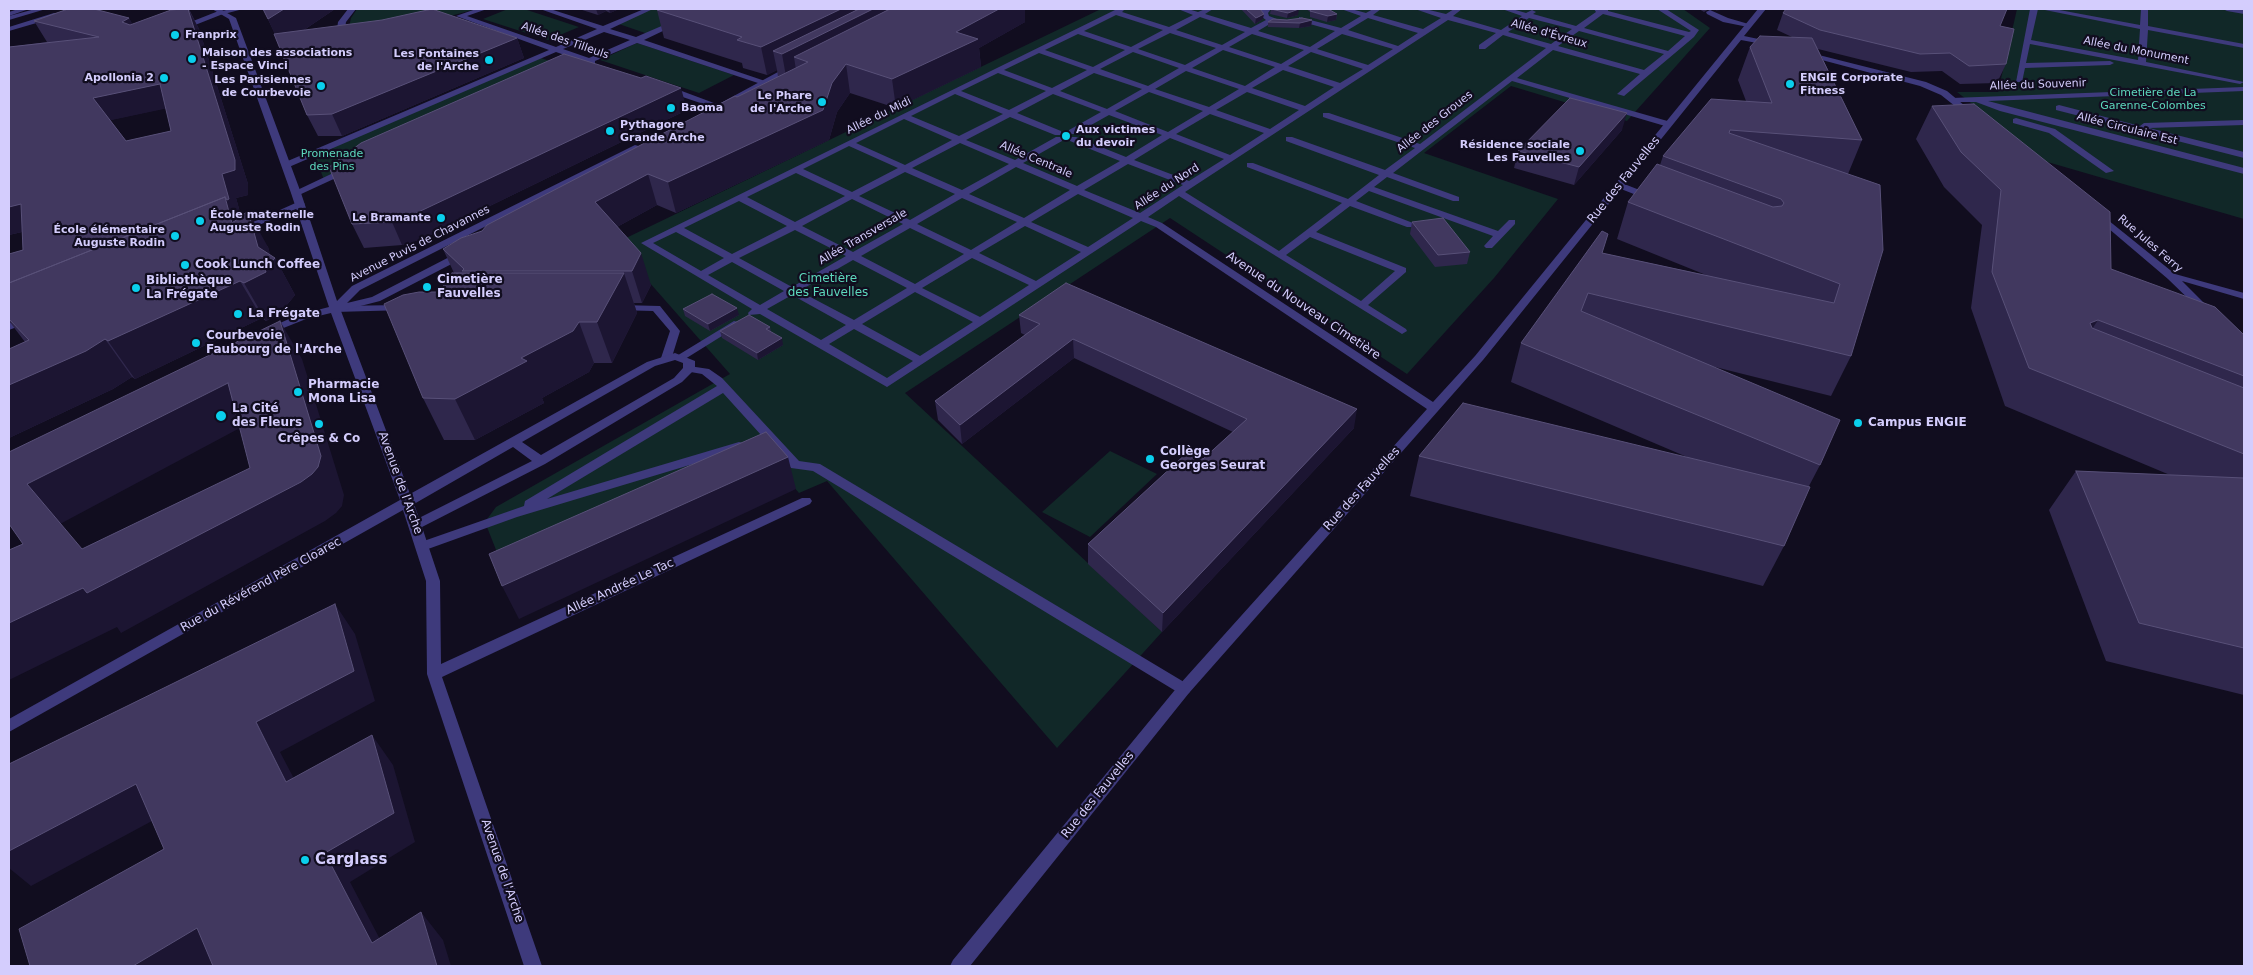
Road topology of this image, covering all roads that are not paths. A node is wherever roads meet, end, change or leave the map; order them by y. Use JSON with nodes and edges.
{"nodes":[{"id":1,"x":42,"y":9,"type":"edge"},
{"id":2,"x":101,"y":9,"type":"edge"},
{"id":3,"x":239,"y":9,"type":"edge"},
{"id":4,"x":352,"y":9,"type":"edge"},
{"id":5,"x":483,"y":9,"type":"edge"},
{"id":6,"x":543,"y":9,"type":"edge"},
{"id":7,"x":650,"y":9,"type":"edge"},
{"id":8,"x":706,"y":9,"type":"edge"},
{"id":9,"x":1181,"y":9,"type":"edge"},
{"id":10,"x":1210,"y":9,"type":"edge"},
{"id":11,"x":1266,"y":9,"type":"edge"},
{"id":12,"x":1344,"y":9,"type":"edge"},
{"id":13,"x":1378,"y":9,"type":"edge"},
{"id":14,"x":1418,"y":9,"type":"edge"},
{"id":15,"x":1459,"y":9,"type":"edge"},
{"id":16,"x":1506,"y":9,"type":"edge"},
{"id":17,"x":1536,"y":9,"type":"edge"},
{"id":18,"x":1592,"y":9,"type":"edge"},
{"id":19,"x":1661,"y":9,"type":"edge"},
{"id":20,"x":1762,"y":9,"type":"edge"},
{"id":21,"x":2034,"y":9,"type":"edge"},
{"id":22,"x":2044,"y":9,"type":"edge"},
{"id":23,"x":2145,"y":9,"type":"edge"},
{"id":24,"x":2227,"y":9,"type":"edge"},
{"id":25,"x":9,"y":10,"type":"edge"},
{"id":26,"x":23,"y":10,"type":"edge"},
{"id":27,"x":219,"y":10,"type":"edge"},
{"id":28,"x":1118,"y":10,"type":"edge"},
{"id":29,"x":1302,"y":10,"type":"dead end"},
{"id":30,"x":1603,"y":10,"type":"edge"},
{"id":31,"x":52,"y":12,"type":"edge"},
{"id":32,"x":1710,"y":12,"type":"dead end"},
{"id":33,"x":2244,"y":12,"type":"edge"},
{"id":34,"x":1199,"y":14,"type":"junction"},
{"id":35,"x":1528,"y":15,"type":"junction"},
{"id":36,"x":9,"y":16,"type":"edge"},
{"id":37,"x":68,"y":16,"type":"junction"},
{"id":38,"x":1367,"y":16,"type":"junction"},
{"id":39,"x":1446,"y":17,"type":"junction"},
{"id":40,"x":1302,"y":19,"type":"junction"},
{"id":41,"x":1270,"y":20,"type":"junction"},
{"id":42,"x":1748,"y":25,"type":"junction"},
{"id":43,"x":1577,"y":28,"type":"junction"},
{"id":44,"x":2145,"y":28,"type":"junction"},
{"id":45,"x":9,"y":29,"type":"edge"},
{"id":46,"x":177,"y":29,"type":"edge"},
{"id":47,"x":604,"y":29,"type":"junction"},
{"id":48,"x":1077,"y":30,"type":"junction"},
{"id":49,"x":1169,"y":30,"type":"junction"},
{"id":50,"x":1251,"y":31,"type":"junction"},
{"id":51,"x":1341,"y":31,"type":"junction"},
{"id":52,"x":1424,"y":32,"type":"junction"},
{"id":53,"x":1693,"y":32,"type":"junction"},
{"id":54,"x":1502,"y":33,"type":"junction"},
{"id":55,"x":360,"y":36,"type":"edge"},
{"id":56,"x":9,"y":37,"type":"edge"},
{"id":57,"x":1738,"y":37,"type":"junction"},
{"id":58,"x":637,"y":40,"type":"junction"},
{"id":59,"x":2027,"y":41,"type":"junction"},
{"id":60,"x":2244,"y":46,"type":"edge"},
{"id":61,"x":1222,"y":47,"type":"junction"},
{"id":62,"x":1482,"y":47,"type":"dead end"},
{"id":63,"x":1552,"y":47,"type":"junction"},
{"id":64,"x":1781,"y":47,"type":"edge"},
{"id":65,"x":1398,"y":48,"type":"junction"},
{"id":66,"x":1132,"y":49,"type":"junction"},
{"id":67,"x":1310,"y":49,"type":"junction"},
{"id":68,"x":556,"y":50,"type":"junction"},
{"id":69,"x":1038,"y":50,"type":"junction"},
{"id":70,"x":1798,"y":51,"type":"edge"},
{"id":71,"x":1668,"y":53,"type":"junction"},
{"id":72,"x":588,"y":61,"type":"junction"},
{"id":73,"x":2133,"y":62,"type":"junction"},
{"id":74,"x":2142,"y":63,"type":"junction"},
{"id":75,"x":598,"y":64,"type":"edge"},
{"id":76,"x":799,"y":64,"type":"edge"},
{"id":77,"x":2022,"y":66,"type":"junction"},
{"id":78,"x":1281,"y":67,"type":"junction"},
{"id":79,"x":1185,"y":68,"type":"junction"},
{"id":80,"x":1369,"y":68,"type":"junction"},
{"id":81,"x":1094,"y":69,"type":"junction"},
{"id":82,"x":997,"y":70,"type":"junction"},
{"id":83,"x":564,"y":73,"type":"edge"},
{"id":84,"x":1645,"y":73,"type":"junction"},
{"id":85,"x":1510,"y":78,"type":"junction"},
{"id":86,"x":2019,"y":80,"type":"dead end"},
{"id":87,"x":764,"y":82,"type":"junction"},
{"id":88,"x":2243,"y":85,"type":"edge"},
{"id":89,"x":1340,"y":86,"type":"junction"},
{"id":90,"x":663,"y":87,"type":"edge"},
{"id":91,"x":1246,"y":88,"type":"junction"},
{"id":92,"x":1148,"y":89,"type":"junction"},
{"id":93,"x":954,"y":91,"type":"junction"},
{"id":94,"x":1053,"y":91,"type":"junction"},
{"id":95,"x":1621,"y":94,"type":"dead end"},
{"id":96,"x":1973,"y":98,"type":"junction"},
{"id":97,"x":1952,"y":100,"type":"junction"},
{"id":98,"x":2059,"y":108,"type":"dead end"},
{"id":99,"x":1306,"y":109,"type":"junction"},
{"id":100,"x":2003,"y":109,"type":"junction"},
{"id":101,"x":1209,"y":110,"type":"junction"},
{"id":102,"x":1108,"y":112,"type":"junction"},
{"id":103,"x":1010,"y":113,"type":"junction"},
{"id":104,"x":1326,"y":115,"type":"dead end"},
{"id":105,"x":904,"y":116,"type":"junction"},
{"id":106,"x":1979,"y":121,"type":"edge"},
{"id":107,"x":2244,"y":122,"type":"edge"},
{"id":108,"x":1668,"y":124,"type":"junction"},
{"id":109,"x":2130,"y":126,"type":"junction"},
{"id":110,"x":1270,"y":132,"type":"junction"},
{"id":111,"x":1169,"y":134,"type":"junction"},
{"id":112,"x":1073,"y":135,"type":"junction"},
{"id":113,"x":1059,"y":136,"type":"junction"},
{"id":114,"x":1289,"y":139,"type":"dead end"},
{"id":115,"x":959,"y":140,"type":"junction"},
{"id":116,"x":648,"y":142,"type":"edge"},
{"id":117,"x":849,"y":143,"type":"junction"},
{"id":118,"x":1421,"y":147,"type":"junction"},
{"id":119,"x":2244,"y":155,"type":"edge"},
{"id":120,"x":1231,"y":158,"type":"junction"},
{"id":121,"x":1127,"y":160,"type":"junction"},
{"id":122,"x":361,"y":164,"type":"edge"},
{"id":123,"x":1016,"y":164,"type":"junction"},
{"id":124,"x":286,"y":165,"type":"junction"},
{"id":125,"x":1250,"y":165,"type":"dead end"},
{"id":126,"x":905,"y":168,"type":"junction"},
{"id":127,"x":796,"y":169,"type":"junction"},
{"id":128,"x":2109,"y":171,"type":"dead end"},
{"id":129,"x":2244,"y":171,"type":"edge"},
{"id":130,"x":1386,"y":174,"type":"junction"},
{"id":131,"x":1190,"y":185,"type":"junction"},
{"id":132,"x":1620,"y":185,"type":"junction"},
{"id":133,"x":1368,"y":188,"type":"junction"},
{"id":134,"x":1077,"y":190,"type":"junction"},
{"id":135,"x":296,"y":192,"type":"junction"},
{"id":136,"x":1178,"y":192,"type":"junction"},
{"id":137,"x":963,"y":194,"type":"junction"},
{"id":138,"x":852,"y":196,"type":"junction"},
{"id":139,"x":739,"y":197,"type":"junction"},
{"id":140,"x":1456,"y":199,"type":"dead end"},
{"id":141,"x":1350,"y":202,"type":"junction"},
{"id":142,"x":1666,"y":203,"type":"edge"},
{"id":143,"x":300,"y":204,"type":"junction"},
{"id":144,"x":2090,"y":208,"type":"edge"},
{"id":145,"x":1140,"y":217,"type":"junction"},
{"id":146,"x":1024,"y":222,"type":"junction"},
{"id":147,"x":1512,"y":222,"type":"dead end"},
{"id":148,"x":911,"y":224,"type":"junction"},
{"id":149,"x":795,"y":225,"type":"junction"},
{"id":150,"x":1159,"y":225,"type":"joint"},
{"id":151,"x":1410,"y":225,"type":"dead end"},
{"id":152,"x":676,"y":228,"type":"junction"},
{"id":153,"x":234,"y":232,"type":"edge"},
{"id":154,"x":1310,"y":233,"type":"junction"},
{"id":155,"x":1499,"y":235,"type":"junction"},
{"id":156,"x":1488,"y":246,"type":"dead end"},
{"id":157,"x":474,"y":249,"type":"edge"},
{"id":158,"x":1088,"y":251,"type":"junction"},
{"id":159,"x":972,"y":254,"type":"junction"},
{"id":160,"x":1280,"y":255,"type":"junction"},
{"id":161,"x":854,"y":256,"type":"junction"},
{"id":162,"x":732,"y":258,"type":"junction"},
{"id":163,"x":700,"y":275,"type":"junction"},
{"id":164,"x":2172,"y":277,"type":"junction"},
{"id":165,"x":1037,"y":285,"type":"junction"},
{"id":166,"x":915,"y":288,"type":"junction"},
{"id":167,"x":792,"y":291,"type":"junction"},
{"id":168,"x":2244,"y":296,"type":"edge"},
{"id":169,"x":1360,"y":306,"type":"junction"},
{"id":170,"x":335,"y":308,"type":"junction"},
{"id":171,"x":413,"y":308,"type":"edge"},
{"id":172,"x":607,"y":308,"type":"edge"},
{"id":173,"x":759,"y":310,"type":"junction"},
{"id":174,"x":36,"y":316,"type":"edge"},
{"id":175,"x":2212,"y":316,"type":"edge"},
{"id":176,"x":981,"y":322,"type":"junction"},
{"id":177,"x":854,"y":324,"type":"junction"},
{"id":178,"x":9,"y":327,"type":"edge"},
{"id":179,"x":1402,"y":331,"type":"dead end"},
{"id":180,"x":253,"y":337,"type":"edge"},
{"id":181,"x":820,"y":345,"type":"junction"},
{"id":182,"x":681,"y":357,"type":"junction"},
{"id":183,"x":667,"y":358,"type":"junction"},
{"id":184,"x":921,"y":361,"type":"junction"},
{"id":185,"x":689,"y":369,"type":"junction"},
{"id":186,"x":724,"y":387,"type":"junction"},
{"id":187,"x":1434,"y":408,"type":"junction"},
{"id":188,"x":760,"y":440,"type":"junction"},
{"id":189,"x":512,"y":441,"type":"junction"},
{"id":190,"x":540,"y":461,"type":"junction"},
{"id":191,"x":407,"y":500,"type":"junction"},
{"id":192,"x":806,"y":501,"type":"dead end"},
{"id":193,"x":512,"y":514,"type":"junction"},
{"id":194,"x":416,"y":525,"type":"junction"},
{"id":195,"x":424,"y":546,"type":"junction"},
{"id":196,"x":434,"y":674,"type":"junction"},
{"id":197,"x":1184,"y":688,"type":"junction"},
{"id":198,"x":9,"y":726,"type":"edge"},
{"id":199,"x":534,"y":966,"type":"edge"},
{"id":200,"x":959,"y":966,"type":"edge"}],
"edges":[{"from":1,"to":36,"type":"street"},
{"from":2,"to":37,"type":"street"},
{"from":3,"to":27,"type":"street"},
{"from":4,"to":55,"type":"street"},
{"from":5,"to":68,"type":"street","name":"Allée des Tilleuls"},
{"from":6,"to":47,"type":"street","name":"Allée des Tilleuls"},
{"from":7,"to":47,"type":"street"},
{"from":8,"to":58,"type":"street"},
{"from":9,"to":34,"type":"street"},
{"from":10,"to":34,"type":"street"},
{"from":11,"to":41,"type":"street"},
{"from":12,"to":38,"type":"street"},
{"from":13,"to":38,"type":"street"},
{"from":14,"to":39,"type":"street","name":"Allée d'Évreux"},
{"from":15,"to":39,"type":"street","name":"Allée du Nord"},
{"from":16,"to":35,"type":"street"},
{"from":17,"to":35,"type":"street"},
{"from":18,"to":30,"type":"street"},
{"from":19,"to":53,"type":"street"},
{"from":20,"to":42,"type":"street","name":"Rue des Fauvelles"},
{"from":21,"to":59,"type":"street"},
{"from":22,"to":44,"type":"street"},
{"from":23,"to":44,"type":"street"},
{"from":24,"to":33,"type":"street"},
{"from":25,"to":26,"type":"street"},
{"from":26,"to":36,"type":"street"},
{"from":27,"to":46,"type":"street"},
{"from":27,"to":124,"type":"street","name":"Avenue de l'Arche"},
{"from":28,"to":48,"type":"street","name":"Allée du Midi"},
{"from":28,"to":49,"type":"street"},
{"from":29,"to":40,"type":"street"},
{"from":30,"to":43,"type":"street","name":"Allée des Groues"},
{"from":30,"to":53,"type":"street"},
{"from":31,"to":37,"type":"street"},
{"from":31,"to":45,"type":"street"},
{"from":32,"to":42,"type":"street"},
{"from":34,"to":49,"type":"street"},
{"from":34,"to":50,"type":"street"},
{"from":35,"to":43,"type":"street"},
{"from":35,"to":54,"type":"street"},
{"from":37,"to":56,"type":"street"},
{"from":38,"to":51,"type":"street"},
{"from":38,"to":52,"type":"street"},
{"from":39,"to":52,"type":"street","name":"Allée du Nord"},
{"from":39,"to":54,"type":"street","name":"Allée d'Évreux"},
{"from":40,"to":41,"type":"street"},
{"from":40,"to":51,"type":"street"},
{"from":41,"to":50,"type":"street"},
{"from":42,"to":57,"type":"street","name":"Rue des Fauvelles"},
{"from":43,"to":63,"type":"street","name":"Allée des Groues"},
{"from":43,"to":71,"type":"street"},
{"from":44,"to":60,"type":"street"},
{"from":44,"to":74,"type":"street"},
{"from":47,"to":58,"type":"street","name":"Allée des Tilleuls"},
{"from":47,"to":68,"type":"street"},
{"from":48,"to":66,"type":"street"},
{"from":48,"to":69,"type":"street","name":"Allée du Midi"},
{"from":49,"to":61,"type":"street"},
{"from":49,"to":66,"type":"street"},
{"from":50,"to":61,"type":"street"},
{"from":50,"to":67,"type":"street"},
{"from":51,"to":65,"type":"street"},
{"from":51,"to":67,"type":"street"},
{"from":52,"to":65,"type":"street","name":"Allée du Nord"},
{"from":53,"to":71,"type":"street"},
{"from":54,"to":62,"type":"street"},
{"from":54,"to":63,"type":"street","name":"Allée d'Évreux"},
{"from":57,"to":64,"type":"street"},
{"from":57,"to":108,"type":"street","name":"Rue des Fauvelles"},
{"from":58,"to":72,"type":"street"},
{"from":58,"to":87,"type":"street","name":"Allée des Tilleuls"},
{"from":59,"to":73,"type":"street","name":"Allée du Monument"},
{"from":59,"to":77,"type":"street"},
{"from":61,"to":78,"type":"street"},
{"from":61,"to":79,"type":"street"},
{"from":63,"to":84,"type":"street","name":"Allée d'Évreux"},
{"from":63,"to":85,"type":"street","name":"Allée des Groues"},
{"from":65,"to":80,"type":"street","name":"Allée du Nord"},
{"from":66,"to":79,"type":"street"},
{"from":66,"to":81,"type":"street"},
{"from":67,"to":78,"type":"street"},
{"from":67,"to":80,"type":"street"},
{"from":68,"to":72,"type":"street","name":"Allée des Tilleuls"},
{"from":68,"to":124,"type":"street"},
{"from":69,"to":81,"type":"street"},
{"from":69,"to":82,"type":"street","name":"Allée du Midi"},
{"from":70,"to":97,"type":"street"},
{"from":71,"to":84,"type":"street"},
{"from":72,"to":75,"type":"street","name":"Allée des Tilleuls"},
{"from":72,"to":83,"type":"street"},
{"from":73,"to":74,"type":"street","name":"Allée du Monument"},
{"from":73,"to":77,"type":"street"},
{"from":74,"to":88,"type":"street","name":"Allée du Monument"},
{"from":76,"to":87,"type":"street"},
{"from":77,"to":86,"type":"street"},
{"from":78,"to":89,"type":"street"},
{"from":78,"to":91,"type":"street"},
{"from":79,"to":91,"type":"street"},
{"from":79,"to":92,"type":"street"},
{"from":80,"to":89,"type":"street","name":"Allée du Nord"},
{"from":81,"to":92,"type":"street"},
{"from":81,"to":94,"type":"street"},
{"from":82,"to":93,"type":"street","name":"Allée du Midi"},
{"from":82,"to":94,"type":"street"},
{"from":84,"to":95,"type":"street"},
{"from":85,"to":108,"type":"street"},
{"from":85,"to":118,"type":"street","name":"Allée des Groues"},
{"from":87,"to":90,"type":"street"},
{"from":88,"to":96,"type":"street","name":"Allée du Souvenir"},
{"from":89,"to":99,"type":"street","name":"Allée du Nord"},
{"from":91,"to":99,"type":"street"},
{"from":91,"to":101,"type":"street"},
{"from":92,"to":101,"type":"street"},
{"from":92,"to":102,"type":"street"},
{"from":93,"to":103,"type":"street"},
{"from":93,"to":105,"type":"street","name":"Allée du Midi"},
{"from":94,"to":102,"type":"street"},
{"from":94,"to":103,"type":"street"},
{"from":96,"to":97,"type":"street","name":"Allée du Souvenir"},
{"from":96,"to":100,"type":"street"},
{"from":97,"to":106,"type":"street"},
{"from":98,"to":109,"type":"street"},
{"from":99,"to":110,"type":"street","name":"Allée du Nord"},
{"from":100,"to":128,"type":"street"},
{"from":100,"to":129,"type":"street","name":"Allée Circulaire Est"},
{"from":101,"to":110,"type":"street"},
{"from":101,"to":111,"type":"street"},
{"from":102,"to":111,"type":"street"},
{"from":102,"to":112,"type":"street"},
{"from":103,"to":113,"type":"street"},
{"from":103,"to":115,"type":"street"},
{"from":104,"to":118,"type":"street"},
{"from":105,"to":115,"type":"street","name":"Allée Centrale"},
{"from":105,"to":117,"type":"street","name":"Allée du Midi"},
{"from":107,"to":109,"type":"street"},
{"from":108,"to":132,"type":"street","name":"Rue des Fauvelles"},
{"from":109,"to":119,"type":"street"},
{"from":110,"to":120,"type":"street","name":"Allée du Nord"},
{"from":111,"to":120,"type":"street"},
{"from":111,"to":121,"type":"street"},
{"from":112,"to":113,"type":"street"},
{"from":112,"to":121,"type":"street"},
{"from":113,"to":123,"type":"street","name":"Allée Transversale"},
{"from":114,"to":130,"type":"street"},
{"from":115,"to":123,"type":"street","name":"Allée Centrale"},
{"from":115,"to":126,"type":"street"},
{"from":116,"to":170,"type":"street","name":"Avenue Puvis de Chavannes"},
{"from":117,"to":126,"type":"street"},
{"from":117,"to":127,"type":"street","name":"Allée du Midi"},
{"from":118,"to":130,"type":"street","name":"Allée des Groues"},
{"from":120,"to":131,"type":"street","name":"Allée du Nord"},
{"from":121,"to":131,"type":"street"},
{"from":121,"to":134,"type":"street"},
{"from":122,"to":135,"type":"street"},
{"from":123,"to":134,"type":"street","name":"Allée Centrale"},
{"from":123,"to":137,"type":"street","name":"Allée Transversale"},
{"from":124,"to":135,"type":"street","name":"Avenue de l'Arche"},
{"from":125,"to":141,"type":"street"},
{"from":126,"to":137,"type":"street"},
{"from":126,"to":138,"type":"street"},
{"from":127,"to":138,"type":"street"},
{"from":127,"to":139,"type":"street","name":"Allée du Midi"},
{"from":130,"to":133,"type":"street","name":"Allée des Groues"},
{"from":130,"to":140,"type":"street"},
{"from":131,"to":136,"type":"street","name":"Allée du Nord"},
{"from":132,"to":142,"type":"street"},
{"from":132,"to":187,"type":"street","name":"Rue des Fauvelles"},
{"from":133,"to":141,"type":"street","name":"Allée des Groues"},
{"from":133,"to":155,"type":"street"},
{"from":134,"to":145,"type":"street","name":"Allée Centrale"},
{"from":134,"to":146,"type":"street"},
{"from":135,"to":143,"type":"street","name":"Avenue de l'Arche"},
{"from":136,"to":145,"type":"street","name":"Allée du Nord"},
{"from":136,"to":160,"type":"street"},
{"from":137,"to":146,"type":"street"},
{"from":137,"to":148,"type":"street","name":"Allée Transversale"},
{"from":138,"to":148,"type":"street"},
{"from":138,"to":149,"type":"street"},
{"from":139,"to":149,"type":"street"},
{"from":139,"to":152,"type":"street","name":"Allée du Midi"},
{"from":141,"to":151,"type":"street"},
{"from":141,"to":154,"type":"street","name":"Allée des Groues"},
{"from":143,"to":153,"type":"street"},
{"from":143,"to":170,"type":"street","name":"Avenue de l'Arche"},
{"from":144,"to":164,"type":"street","name":"Rue Jules Ferry"},
{"from":145,"to":150,"type":"street","name":"Allée Centrale"},
{"from":145,"to":158,"type":"street","name":"Allée du Nord"},
{"from":146,"to":158,"type":"street"},
{"from":146,"to":159,"type":"street"},
{"from":147,"to":155,"type":"street"},
{"from":148,"to":159,"type":"street"},
{"from":148,"to":161,"type":"street","name":"Allée Transversale"},
{"from":149,"to":161,"type":"street"},
{"from":149,"to":162,"type":"street"},
{"from":150,"to":187,"type":"street","name":"Avenue du Nouveau Cimetière"},
{"from":152,"to":162,"type":"street"},
{"from":152,"to":163,"type":"street","name":"Allée du Midi"},
{"from":154,"to":160,"type":"street","name":"Allée des Groues"},
{"from":154,"to":169,"type":"street"},
{"from":155,"to":156,"type":"street"},
{"from":157,"to":170,"type":"street","name":"Avenue Puvis de Chavannes"},
{"from":158,"to":165,"type":"street","name":"Allée du Nord"},
{"from":159,"to":165,"type":"street"},
{"from":159,"to":166,"type":"street"},
{"from":160,"to":169,"type":"street"},
{"from":161,"to":166,"type":"street"},
{"from":161,"to":167,"type":"street","name":"Allée Transversale"},
{"from":162,"to":163,"type":"street"},
{"from":162,"to":167,"type":"street"},
{"from":163,"to":173,"type":"street"},
{"from":164,"to":168,"type":"street"},
{"from":164,"to":175,"type":"street","name":"Rue Jules Ferry"},
{"from":165,"to":176,"type":"street","name":"Allée du Nord"},
{"from":166,"to":176,"type":"street"},
{"from":166,"to":177,"type":"street"},
{"from":167,"to":173,"type":"street","name":"Allée Transversale"},
{"from":167,"to":177,"type":"street"},
{"from":169,"to":179,"type":"street"},
{"from":170,"to":171,"type":"street"},
{"from":170,"to":180,"type":"street"},
{"from":170,"to":191,"type":"street","name":"Avenue de l'Arche"},
{"from":172,"to":183,"type":"street"},
{"from":173,"to":181,"type":"street"},
{"from":173,"to":182,"type":"street","name":"Allée Transversale"},
{"from":174,"to":178,"type":"street"},
{"from":176,"to":184,"type":"street","name":"Allée du Nord"},
{"from":177,"to":181,"type":"street"},
{"from":177,"to":184,"type":"street"},
{"from":181,"to":184,"type":"street","name":"Allée du Nord"},
{"from":182,"to":183,"type":"street","name":"Rue du Révérend Père Cloarec"},
{"from":182,"to":185,"type":"street"},
{"from":183,"to":189,"type":"street","name":"Rue du Révérend Père Cloarec"},
{"from":185,"to":186,"type":"street"},
{"from":185,"to":190,"type":"street"},
{"from":186,"to":188,"type":"street"},
{"from":186,"to":193,"type":"street"},
{"from":187,"to":197,"type":"street","name":"Rue des Fauvelles"},
{"from":188,"to":193,"type":"street"},
{"from":188,"to":197,"type":"street"},
{"from":189,"to":190,"type":"street"},
{"from":189,"to":191,"type":"street","name":"Rue du Révérend Père Cloarec"},
{"from":190,"to":194,"type":"street"},
{"from":191,"to":194,"type":"street","name":"Avenue de l'Arche"},
{"from":191,"to":198,"type":"street","name":"Rue du Révérend Père Cloarec"},
{"from":192,"to":196,"type":"street","name":"Allée Andrée Le Tac"},
{"from":193,"to":195,"type":"street"},
{"from":194,"to":195,"type":"street","name":"Avenue de l'Arche"},
{"from":195,"to":196,"type":"street","name":"Avenue de l'Arche"},
{"from":196,"to":199,"type":"street","name":"Avenue de l'Arche"},
{"from":197,"to":200,"type":"street","name":"Rue des Fauvelles"}]}
